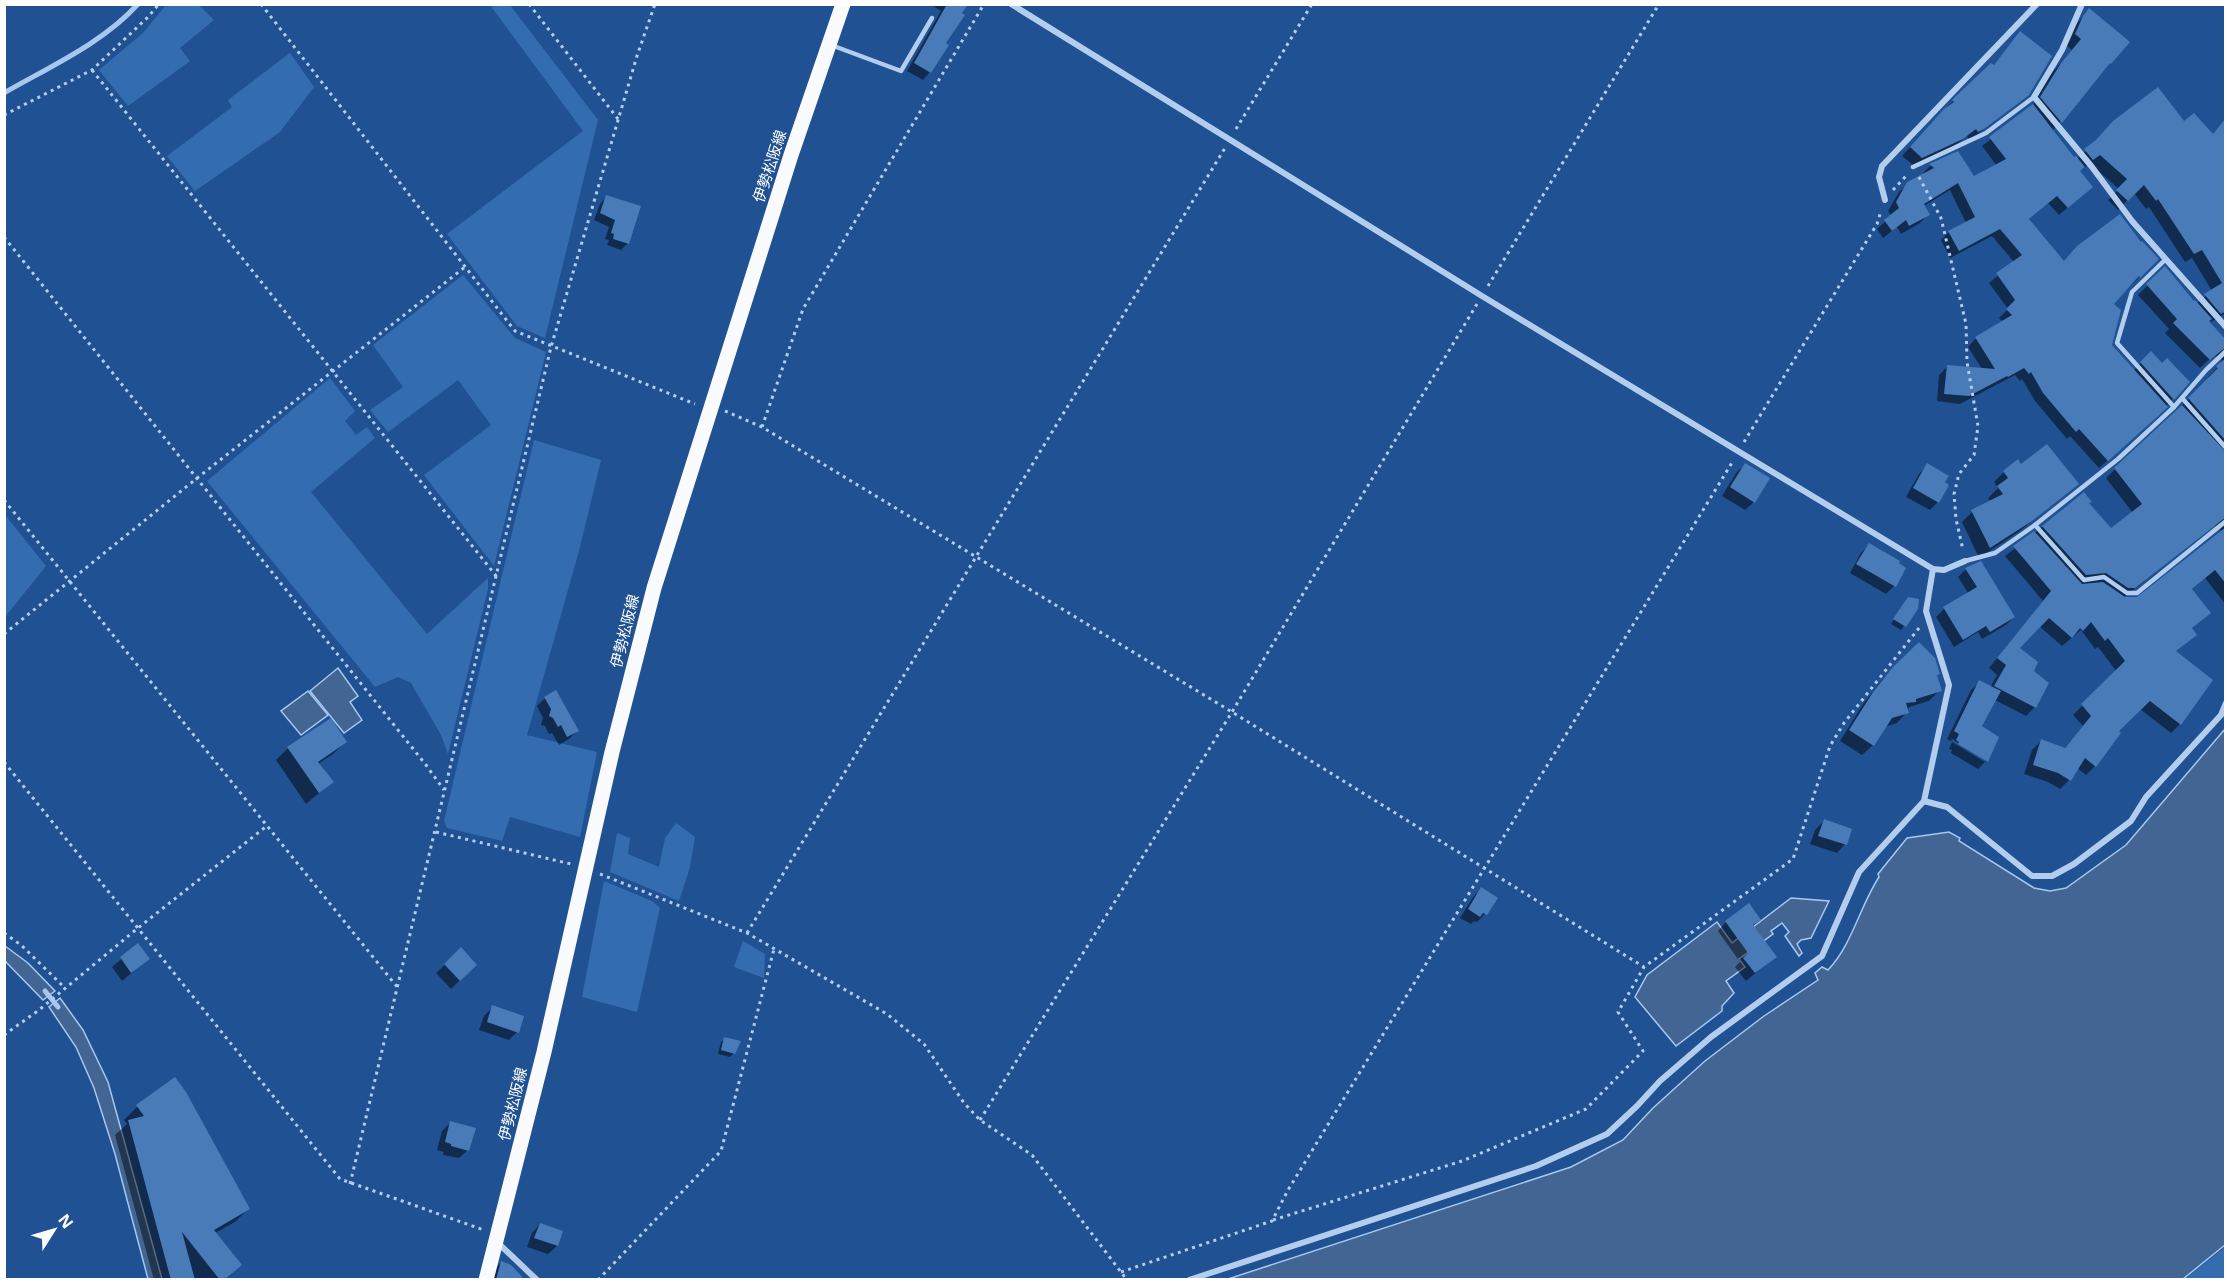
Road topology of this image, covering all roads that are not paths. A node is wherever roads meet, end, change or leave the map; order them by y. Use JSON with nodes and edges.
{"nodes":[{"id":1,"x":843,"y":4,"type":"edge"},
{"id":2,"x":1011,"y":4,"type":"edge"},
{"id":3,"x":2037,"y":4,"type":"edge"},
{"id":4,"x":2082,"y":4,"type":"edge"},
{"id":5,"x":932,"y":18,"type":"dead end"},
{"id":6,"x":829,"y":44,"type":"junction"},
{"id":7,"x":2034,"y":97,"type":"junction"},
{"id":8,"x":1913,"y":167,"type":"road end"},
{"id":9,"x":1885,"y":200,"type":"road end"},
{"id":10,"x":2166,"y":259,"type":"junction"},
{"id":11,"x":2226,"y":327,"type":"edge"},
{"id":12,"x":2226,"y":351,"type":"edge"},
{"id":13,"x":2181,"y":398,"type":"junction"},
{"id":14,"x":2174,"y":407,"type":"junction"},
{"id":15,"x":2226,"y":448,"type":"edge"},
{"id":16,"x":2226,"y":521,"type":"edge"},
{"id":17,"x":2035,"y":525,"type":"junction"},
{"id":18,"x":1965,"y":561,"type":"joint"},
{"id":19,"x":1933,"y":569,"type":"junction"},
{"id":20,"x":2226,"y":703,"type":"edge"},
{"id":21,"x":1924,"y":801,"type":"junction"},
{"id":22,"x":496,"y":1240,"type":"junction"},
{"id":23,"x":486,"y":1280,"type":"edge"},
{"id":24,"x":537,"y":1280,"type":"edge"},
{"id":25,"x":1189,"y":1280,"type":"edge"}],
"edges":[{"from":1,"to":6,"type":"main road","name":"伊勢松阪線"},
{"from":2,"to":19,"type":"street"},
{"from":3,"to":9,"type":"street"},
{"from":4,"to":7,"type":"street"},
{"from":5,"to":6,"type":"lane"},
{"from":6,"to":22,"type":"main road","name":"伊勢松阪線"},
{"from":7,"to":8,"type":"lane"},
{"from":7,"to":10,"type":"street"},
{"from":10,"to":11,"type":"street"},
{"from":10,"to":14,"type":"lane"},
{"from":12,"to":13,"type":"lane"},
{"from":13,"to":14,"type":"lane"},
{"from":13,"to":15,"type":"lane"},
{"from":14,"to":17,"type":"lane"},
{"from":16,"to":17,"type":"lane"},
{"from":17,"to":18,"type":"lane"},
{"from":18,"to":19,"type":"street"},
{"from":19,"to":21,"type":"street"},
{"from":20,"to":21,"type":"street"},
{"from":21,"to":25,"type":"street"},
{"from":22,"to":23,"type":"main road","name":"伊勢松阪線"},
{"from":22,"to":24,"type":"street"}]}
